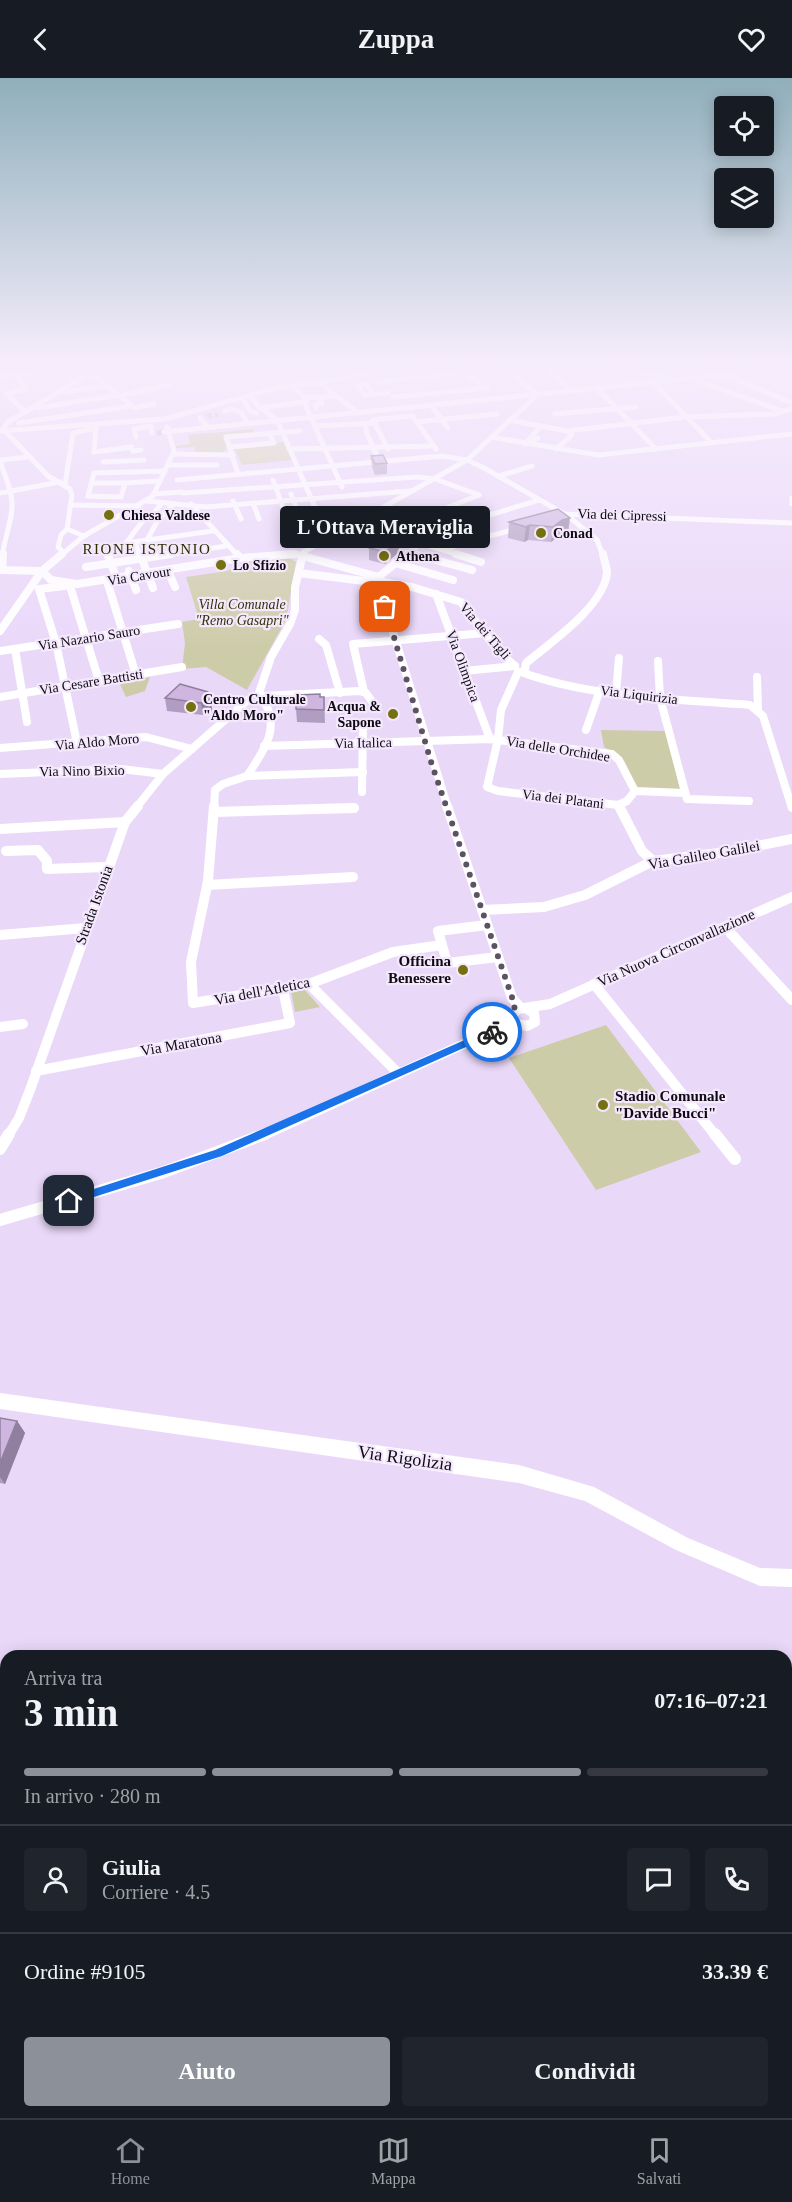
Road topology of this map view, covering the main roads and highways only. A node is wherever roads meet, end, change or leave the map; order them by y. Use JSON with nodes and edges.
{"nodes":[{"id":1,"x":0,"y":1401,"type":"edge"},
{"id":2,"x":792,"y":1578,"type":"edge"}],
"edges":[{"from":1,"to":2,"type":"main road","name":"Via Rigolizia"}]}
